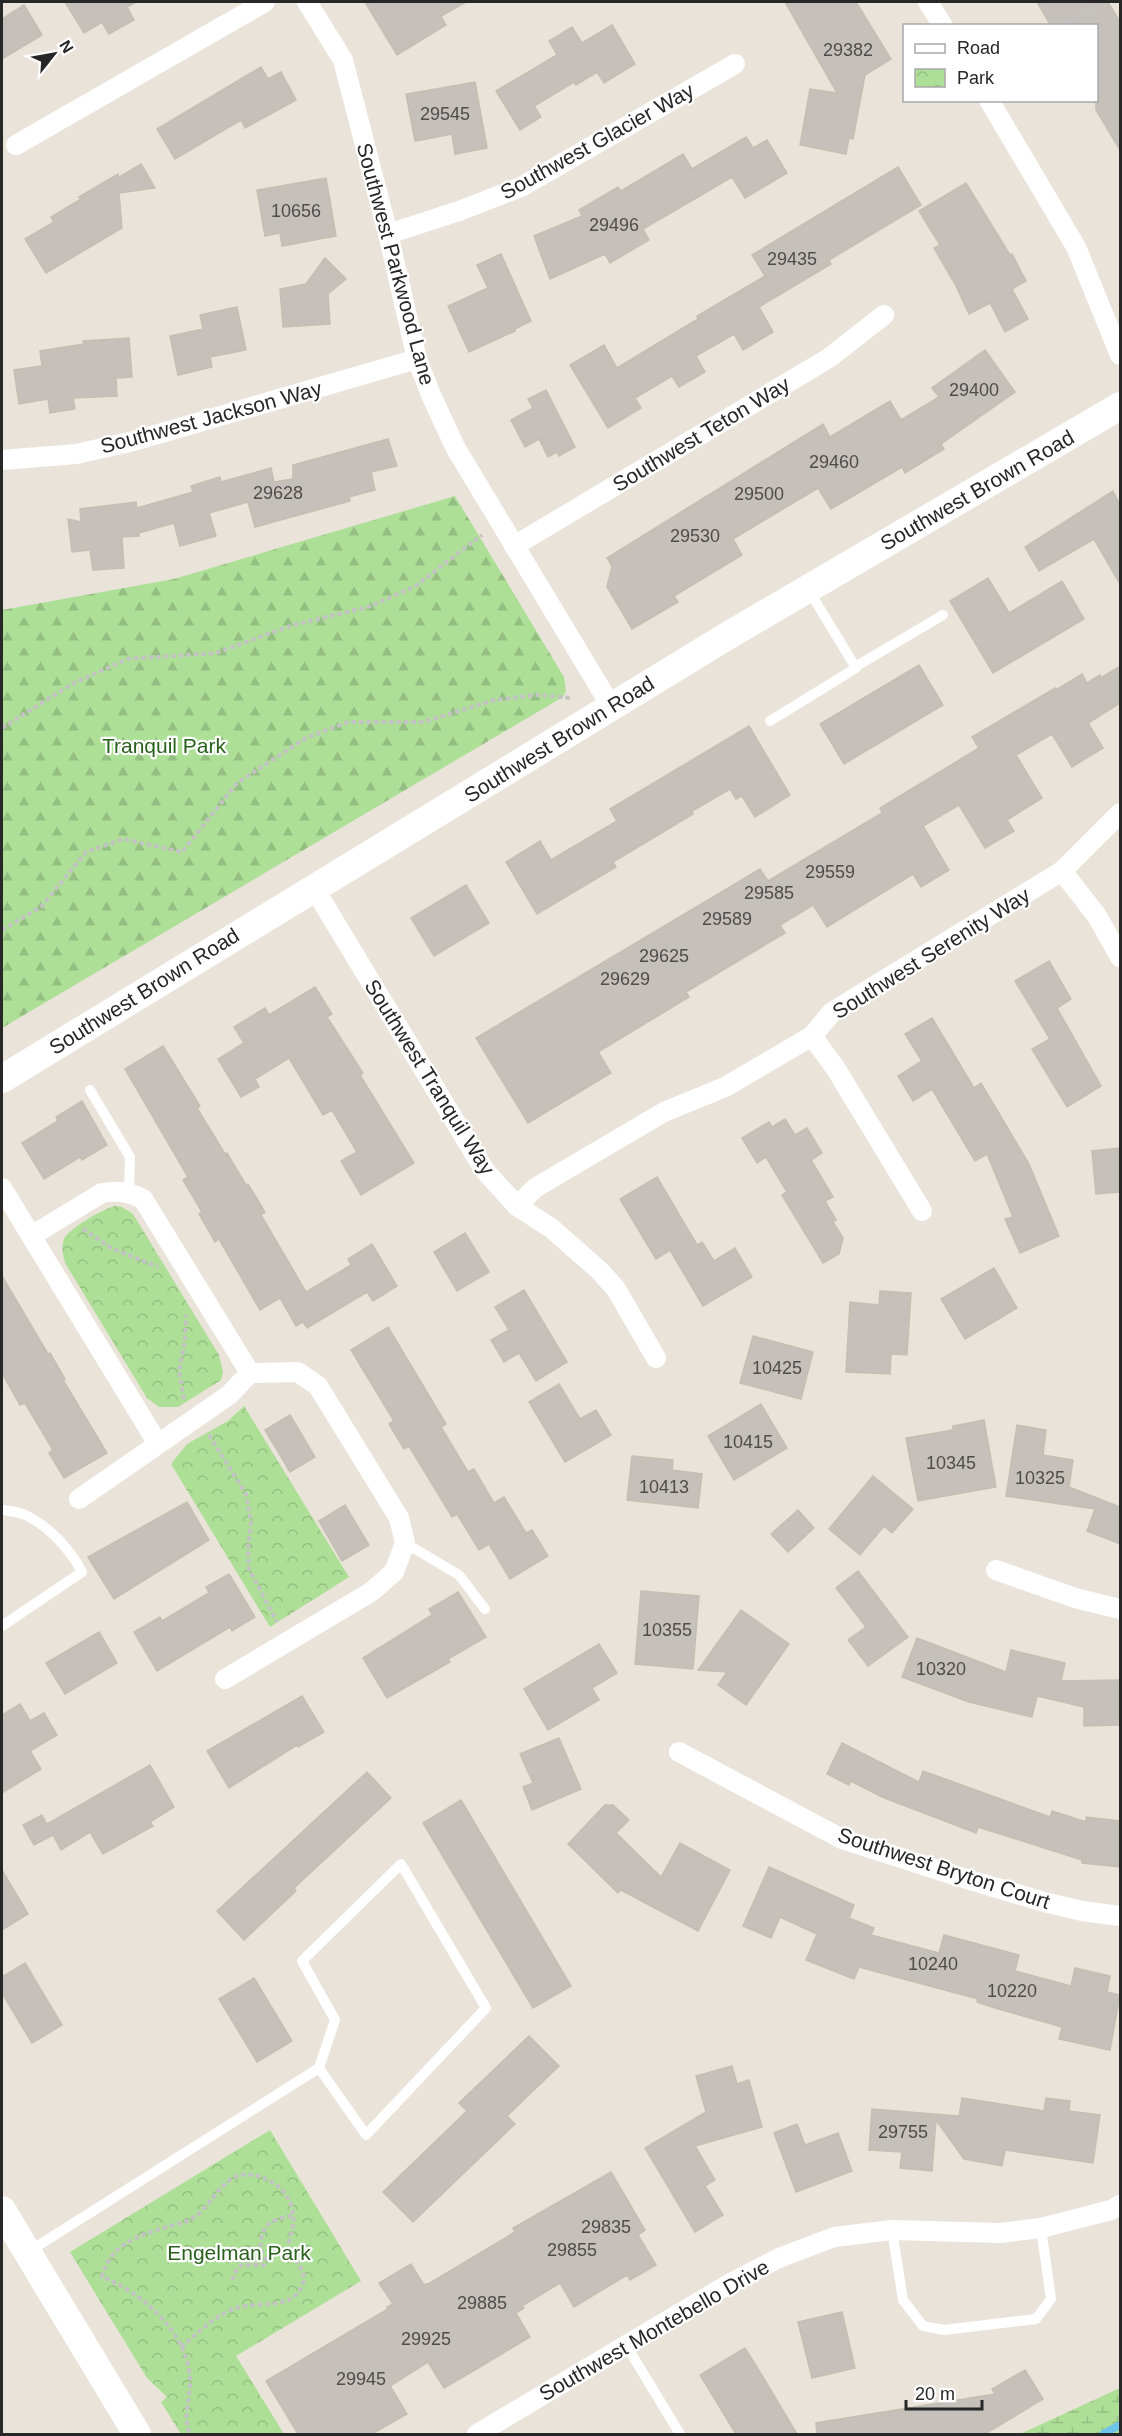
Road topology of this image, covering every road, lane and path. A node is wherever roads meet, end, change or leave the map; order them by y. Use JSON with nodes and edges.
{"nodes":[{"id":1,"x":265,"y":2,"type":"edge"},
{"id":2,"x":307,"y":2,"type":"edge"},
{"id":3,"x":928,"y":2,"type":"edge"},
{"id":4,"x":1102,"y":2,"type":"edge"},
{"id":5,"x":942,"y":24,"type":"edge"},
{"id":6,"x":1065,"y":24,"type":"edge"},
{"id":7,"x":735,"y":64,"type":"dead end"},
{"id":8,"x":990,"y":102,"type":"edge"},
{"id":9,"x":16,"y":145,"type":"dead end"},
{"id":10,"x":388,"y":234,"type":"junction"},
{"id":11,"x":884,"y":315,"type":"dead end"},
{"id":12,"x":1120,"y":355,"type":"edge"},
{"id":13,"x":417,"y":359,"type":"junction"},
{"id":14,"x":1120,"y":406,"type":"edge"},
{"id":15,"x":2,"y":460,"type":"edge"},
{"id":16,"x":499,"y":522,"type":"junction"},
{"id":17,"x":514,"y":546,"type":"junction"},
{"id":18,"x":808,"y":589,"type":"junction"},
{"id":19,"x":943,"y":615,"type":"dead end"},
{"id":20,"x":855,"y":667,"type":"junction"},
{"id":21,"x":578,"y":699,"type":"dead end"},
{"id":22,"x":611,"y":706,"type":"junction"},
{"id":23,"x":770,"y":721,"type":"dead end"},
{"id":24,"x":2,"y":728,"type":"edge"},
{"id":25,"x":1120,"y":813,"type":"edge"},
{"id":26,"x":1062,"y":871,"type":"junction"},
{"id":27,"x":314,"y":888,"type":"junction"},
{"id":28,"x":2,"y":930,"type":"edge"},
{"id":29,"x":1120,"y":957,"type":"edge"},
{"id":30,"x":812,"y":1036,"type":"junction"},
{"id":31,"x":2,"y":1079,"type":"edge"},
{"id":32,"x":90,"y":1090,"type":"dead end"},
{"id":33,"x":2,"y":1188,"type":"edge"},
{"id":34,"x":129,"y":1192,"type":"junction"},
{"id":35,"x":517,"y":1206,"type":"junction"},
{"id":36,"x":922,"y":1210,"type":"dead end"},
{"id":37,"x":70,"y":1212,"type":"junction"},
{"id":38,"x":31,"y":1236,"type":"junction"},
{"id":39,"x":160,"y":1268,"type":"dead end"},
{"id":40,"x":185,"y":1311,"type":"dead end"},
{"id":41,"x":656,"y":1359,"type":"dead end"},
{"id":42,"x":250,"y":1373,"type":"junction"},
{"id":43,"x":184,"y":1400,"type":"dead end"},
{"id":44,"x":207,"y":1431,"type":"dead end"},
{"id":45,"x":158,"y":1444,"type":"junction"},
{"id":46,"x":79,"y":1499,"type":"dead end"},
{"id":47,"x":2,"y":1509,"type":"edge"},
{"id":48,"x":405,"y":1543,"type":"junction"},
{"id":49,"x":996,"y":1570,"type":"dead end"},
{"id":50,"x":485,"y":1609,"type":"dead end"},
{"id":51,"x":1120,"y":1609,"type":"edge"},
{"id":52,"x":2,"y":1626,"type":"edge"},
{"id":53,"x":288,"y":1640,"type":"junction"},
{"id":54,"x":225,"y":1680,"type":"dead end"},
{"id":55,"x":679,"y":1752,"type":"dead end"},
{"id":56,"x":1120,"y":1916,"type":"edge"},
{"id":57,"x":319,"y":2068,"type":"junction"},
{"id":58,"x":1120,"y":2205,"type":"edge"},
{"id":59,"x":2,"y":2210,"type":"edge"},
{"id":60,"x":293,"y":2215,"type":"junction"},
{"id":61,"x":1041,"y":2228,"type":"junction"},
{"id":62,"x":892,"y":2229,"type":"junction"},
{"id":63,"x":27,"y":2253,"type":"junction"},
{"id":64,"x":232,"y":2280,"type":"dead end"},
{"id":65,"x":626,"y":2345,"type":"junction"},
{"id":66,"x":181,"y":2347,"type":"junction"},
{"id":67,"x":137,"y":2434,"type":"edge"},
{"id":68,"x":190,"y":2434,"type":"edge"},
{"id":69,"x":477,"y":2434,"type":"edge"},
{"id":70,"x":680,"y":2434,"type":"edge"}],
"edges":[{"from":1,"to":9,"type":"street"},
{"from":2,"to":10,"type":"street","name":"Southwest Parkwood Lane"},
{"from":3,"to":5,"type":"street"},
{"from":4,"to":6,"type":"path"},
{"from":7,"to":10,"type":"street","name":"Southwest Glacier Way"},
{"from":8,"to":12,"type":"street"},
{"from":10,"to":13,"type":"street","name":"Southwest Parkwood Lane"},
{"from":11,"to":17,"type":"street","name":"Southwest Teton Way"},
{"from":13,"to":15,"type":"street","name":"Southwest Jackson Way"},
{"from":13,"to":16,"type":"street","name":"Southwest Parkwood Lane"},
{"from":14,"to":18,"type":"street","name":"Southwest Brown Road"},
{"from":16,"to":17,"type":"street","name":"Southwest Parkwood Lane"},
{"from":16,"to":24,"type":"path"},
{"from":17,"to":22,"type":"street","name":"Southwest Parkwood Lane"},
{"from":18,"to":20,"type":"lane"},
{"from":18,"to":22,"type":"street","name":"Southwest Brown Road"},
{"from":19,"to":20,"type":"lane"},
{"from":20,"to":23,"type":"lane"},
{"from":21,"to":28,"type":"path"},
{"from":22,"to":27,"type":"street","name":"Southwest Brown Road"},
{"from":25,"to":26,"type":"street","name":"Southwest Serenity Way"},
{"from":26,"to":29,"type":"street"},
{"from":26,"to":30,"type":"street","name":"Southwest Serenity Way"},
{"from":27,"to":31,"type":"street","name":"Southwest Brown Road"},
{"from":27,"to":35,"type":"street","name":"Southwest Tranquil Way"},
{"from":30,"to":35,"type":"street","name":"Southwest Serenity Way"},
{"from":30,"to":36,"type":"street"},
{"from":32,"to":34,"type":"lane"},
{"from":33,"to":38,"type":"street"},
{"from":34,"to":37,"type":"street"},
{"from":34,"to":42,"type":"street"},
{"from":35,"to":41,"type":"street","name":"Southwest Tranquil Way"},
{"from":37,"to":38,"type":"street"},
{"from":37,"to":39,"type":"path"},
{"from":38,"to":45,"type":"street"},
{"from":40,"to":43,"type":"path"},
{"from":42,"to":45,"type":"street"},
{"from":42,"to":48,"type":"street"},
{"from":44,"to":53,"type":"path"},
{"from":45,"to":46,"type":"street"},
{"from":47,"to":52,"type":"lane"},
{"from":48,"to":50,"type":"lane"},
{"from":48,"to":53,"type":"street"},
{"from":49,"to":51,"type":"street"},
{"from":53,"to":54,"type":"street"},
{"from":55,"to":56,"type":"street","name":"Southwest Bryton Court"},
{"from":57,"to":57,"type":"lane"},
{"from":57,"to":63,"type":"lane"},
{"from":58,"to":61,"type":"street","name":"Southwest Montebello Drive"},
{"from":59,"to":63,"type":"street"},
{"from":60,"to":64,"type":"path"},
{"from":60,"to":66,"type":"path"},
{"from":60,"to":66,"type":"path"},
{"from":61,"to":62,"type":"street","name":"Southwest Montebello Drive"},
{"from":61,"to":62,"type":"lane"},
{"from":62,"to":65,"type":"street","name":"Southwest Montebello Drive"},
{"from":63,"to":67,"type":"street"},
{"from":65,"to":69,"type":"street","name":"Southwest Montebello Drive"},
{"from":65,"to":70,"type":"lane"},
{"from":66,"to":68,"type":"path"}]}
